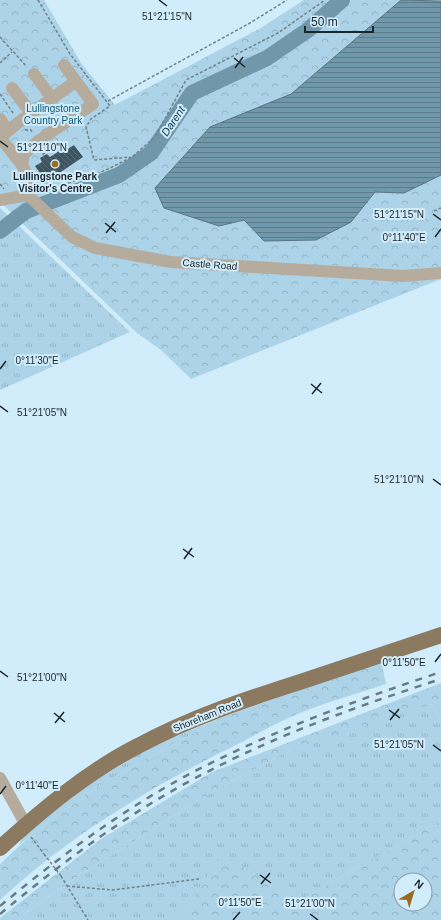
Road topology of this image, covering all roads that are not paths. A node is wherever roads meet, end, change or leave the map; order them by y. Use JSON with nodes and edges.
{"nodes":[{"id":1,"x":64,"y":65,"type":"dead end"},
{"id":2,"x":34,"y":74,"type":"road end"},
{"id":3,"x":75,"y":82,"type":"junction"},
{"id":4,"x":12,"y":88,"type":"dead end"},
{"id":5,"x":52,"y":98,"type":"junction"},
{"id":6,"x":31,"y":113,"type":"junction"},
{"id":7,"x":0,"y":119,"type":"edge"},
{"id":8,"x":3,"y":137,"type":"edge"},
{"id":9,"x":22,"y":165,"type":"junction"},
{"id":10,"x":0,"y":200,"type":"edge"},
{"id":11,"x":35,"y":201,"type":"junction"},
{"id":12,"x":441,"y":273,"type":"edge"},
{"id":13,"x":441,"y":636,"type":"edge"},
{"id":14,"x":0,"y":778,"type":"edge"},
{"id":15,"x":25,"y":826,"type":"junction"},
{"id":16,"x":0,"y":848,"type":"edge"}],
"edges":[{"from":1,"to":3,"type":"street"},
{"from":2,"to":5,"type":"street"},
{"from":3,"to":5,"type":"street"},
{"from":3,"to":9,"type":"street"},
{"from":4,"to":6,"type":"street"},
{"from":5,"to":6,"type":"street"},
{"from":6,"to":8,"type":"street"},
{"from":7,"to":8,"type":"street"},
{"from":8,"to":9,"type":"street"},
{"from":9,"to":11,"type":"street"},
{"from":10,"to":11,"type":"street"},
{"from":11,"to":12,"type":"street","name":"Castle Road"},
{"from":13,"to":15,"type":"main road","name":"Shoreham Road"},
{"from":14,"to":15,"type":"street"},
{"from":15,"to":16,"type":"main road","name":"Shoreham Road"}]}
